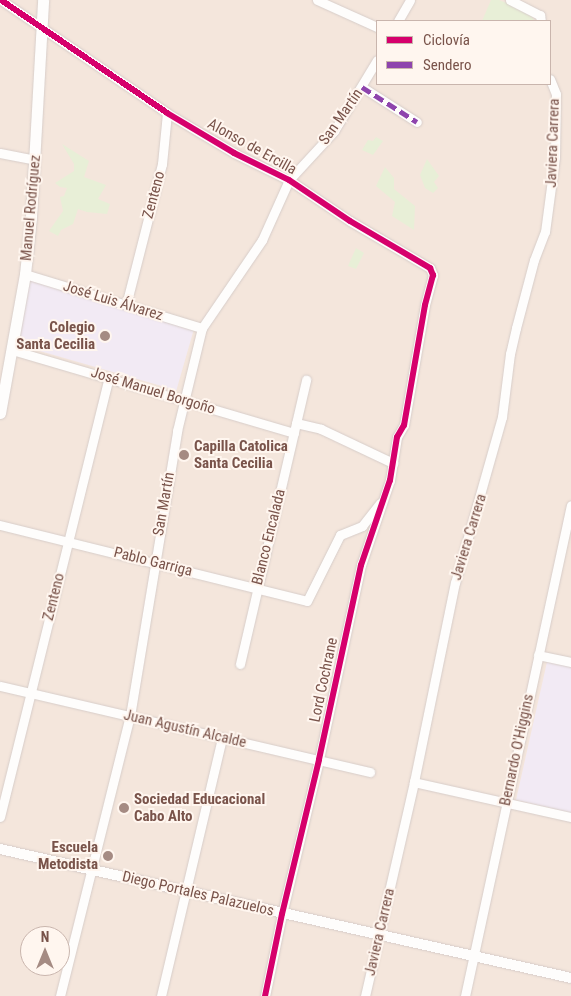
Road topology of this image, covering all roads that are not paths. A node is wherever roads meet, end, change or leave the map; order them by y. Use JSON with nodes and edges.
{"nodes":[{"id":1,"x":1,"y":0,"type":"edge"},
{"id":2,"x":43,"y":0,"type":"edge"},
{"id":3,"x":317,"y":0,"type":"edge"},
{"id":4,"x":410,"y":0,"type":"edge"},
{"id":5,"x":510,"y":0,"type":"edge"},
{"id":6,"x":541,"y":18,"type":"edge"},
{"id":7,"x":399,"y":20,"type":"edge"},
{"id":8,"x":376,"y":26,"type":"edge"},
{"id":9,"x":42,"y":27,"type":"junction"},
{"id":10,"x":376,"y":62,"type":"edge"},
{"id":11,"x":551,"y":82,"type":"edge"},
{"id":12,"x":362,"y":87,"type":"junction"},
{"id":13,"x":167,"y":113,"type":"junction"},
{"id":14,"x":417,"y":122,"type":"dead end"},
{"id":15,"x":0,"y":153,"type":"edge"},
{"id":16,"x":35,"y":160,"type":"junction"},
{"id":17,"x":289,"y":180,"type":"junction"},
{"id":18,"x":25,"y":274,"type":"junction"},
{"id":19,"x":126,"y":305,"type":"junction"},
{"id":20,"x":202,"y":328,"type":"junction"},
{"id":21,"x":8,"y":355,"type":"edge"},
{"id":22,"x":413,"y":372,"type":"joint"},
{"id":23,"x":109,"y":378,"type":"junction"},
{"id":24,"x":306,"y":380,"type":"dead end"},
{"id":25,"x":183,"y":400,"type":"junction"},
{"id":26,"x":0,"y":413,"type":"edge"},
{"id":27,"x":296,"y":423,"type":"junction"},
{"id":28,"x":294,"y":433,"type":"junction"},
{"id":29,"x":393,"y":463,"type":"junction"},
{"id":30,"x":384,"y":498,"type":"junction"},
{"id":31,"x":571,"y":505,"type":"edge"},
{"id":32,"x":0,"y":525,"type":"edge"},
{"id":33,"x":69,"y":541,"type":"junction"},
{"id":34,"x":154,"y":563,"type":"junction"},
{"id":35,"x":256,"y":587,"type":"junction"},
{"id":36,"x":538,"y":655,"type":"junction"},
{"id":37,"x":571,"y":662,"type":"edge"},
{"id":38,"x":240,"y":664,"type":"dead end"},
{"id":39,"x":0,"y":686,"type":"edge"},
{"id":40,"x":30,"y":692,"type":"junction"},
{"id":41,"x":130,"y":716,"type":"junction"},
{"id":42,"x":222,"y":737,"type":"junction"},
{"id":43,"x":320,"y":760,"type":"junction"},
{"id":44,"x":370,"y":772,"type":"dead end"},
{"id":45,"x":414,"y":782,"type":"junction"},
{"id":46,"x":506,"y":802,"type":"junction"},
{"id":47,"x":0,"y":817,"type":"edge"},
{"id":48,"x":571,"y":817,"type":"edge"},
{"id":49,"x":0,"y":849,"type":"edge"},
{"id":50,"x":90,"y":870,"type":"junction"},
{"id":51,"x":187,"y":892,"type":"junction"},
{"id":52,"x":282,"y":914,"type":"junction"},
{"id":53,"x":379,"y":936,"type":"junction"},
{"id":54,"x":474,"y":958,"type":"junction"},
{"id":55,"x":571,"y":978,"type":"edge"},
{"id":56,"x":60,"y":996,"type":"edge"},
{"id":57,"x":161,"y":996,"type":"edge"},
{"id":58,"x":265,"y":996,"type":"edge"},
{"id":59,"x":366,"y":996,"type":"edge"},
{"id":60,"x":466,"y":996,"type":"edge"}],
"edges":[{"from":1,"to":9,"type":"street","name":"Alonso de Ercilla"},
{"from":2,"to":9,"type":"main road","name":"Manuel Rodríguez"},
{"from":3,"to":8,"type":"street"},
{"from":4,"to":7,"type":"street"},
{"from":5,"to":6,"type":"street"},
{"from":9,"to":13,"type":"street","name":"Alonso de Ercilla"},
{"from":9,"to":16,"type":"main road","name":"Manuel Rodríguez"},
{"from":10,"to":12,"type":"street","name":"San Martín"},
{"from":11,"to":45,"type":"street","name":"Javiera Carrera"},
{"from":12,"to":14,"type":"street"},
{"from":12,"to":17,"type":"street","name":"San Martín"},
{"from":13,"to":17,"type":"street","name":"Alonso de Ercilla"},
{"from":13,"to":19,"type":"street","name":"Zenteno"},
{"from":15,"to":16,"type":"street"},
{"from":16,"to":18,"type":"main road","name":"Manuel Rodríguez"},
{"from":17,"to":20,"type":"street","name":"San Martín"},
{"from":17,"to":22,"type":"street","name":"Alonso de Ercilla"},
{"from":18,"to":19,"type":"street","name":"José Luis Álvarez"},
{"from":18,"to":21,"type":"main road","name":"Manuel Rodríguez"},
{"from":19,"to":20,"type":"street","name":"José Luis Álvarez"},
{"from":20,"to":25,"type":"street","name":"San Martín"},
{"from":21,"to":23,"type":"street","name":"José Manuel Borgoño"},
{"from":21,"to":26,"type":"main road","name":"Manuel Rodríguez"},
{"from":22,"to":29,"type":"street","name":"Lord Cochrane"},
{"from":23,"to":25,"type":"street","name":"José Manuel Borgoño"},
{"from":23,"to":33,"type":"street","name":"Zenteno"},
{"from":24,"to":27,"type":"street","name":"Blanco Encalada"},
{"from":25,"to":28,"type":"street","name":"José Manuel Borgoño"},
{"from":25,"to":34,"type":"street","name":"San Martín"},
{"from":27,"to":28,"type":"street","name":"Blanco Encalada"},
{"from":27,"to":29,"type":"street"},
{"from":28,"to":35,"type":"street","name":"Blanco Encalada"},
{"from":29,"to":30,"type":"street","name":"Lord Cochrane"},
{"from":30,"to":35,"type":"street","name":"Pablo Garriga"},
{"from":30,"to":43,"type":"street","name":"Lord Cochrane"},
{"from":31,"to":36,"type":"street","name":"Bernardo O'Higgins"},
{"from":32,"to":33,"type":"street","name":"Pablo Garriga"},
{"from":33,"to":34,"type":"street","name":"Pablo Garriga"},
{"from":33,"to":40,"type":"street","name":"Zenteno"},
{"from":34,"to":35,"type":"street","name":"Pablo Garriga"},
{"from":34,"to":41,"type":"street","name":"San Martín"},
{"from":35,"to":38,"type":"street","name":"Blanco Encalada"},
{"from":36,"to":37,"type":"street"},
{"from":36,"to":46,"type":"street","name":"Bernardo O'Higgins"},
{"from":39,"to":40,"type":"street","name":"Juan Agustín Alcalde"},
{"from":40,"to":41,"type":"street","name":"Juan Agustín Alcalde"},
{"from":40,"to":47,"type":"street","name":"Zenteno"},
{"from":41,"to":42,"type":"street","name":"Juan Agustín Alcalde"},
{"from":41,"to":50,"type":"street","name":"San Martín"},
{"from":42,"to":43,"type":"street","name":"Juan Agustín Alcalde"},
{"from":42,"to":51,"type":"street"},
{"from":43,"to":44,"type":"street","name":"Juan Agustín Alcalde"},
{"from":43,"to":52,"type":"street","name":"Lord Cochrane"},
{"from":45,"to":46,"type":"street"},
{"from":45,"to":53,"type":"street","name":"Javiera Carrera"},
{"from":46,"to":48,"type":"street"},
{"from":46,"to":54,"type":"street","name":"Bernardo O'Higgins"},
{"from":49,"to":50,"type":"street","name":"Diego Portales Palazuelos"},
{"from":50,"to":51,"type":"street","name":"Diego Portales Palazuelos"},
{"from":50,"to":56,"type":"street","name":"San Martín"},
{"from":51,"to":52,"type":"street","name":"Diego Portales Palazuelos"},
{"from":51,"to":57,"type":"street"},
{"from":52,"to":53,"type":"street","name":"Diego Portales Palazuelos"},
{"from":52,"to":58,"type":"street","name":"Lord Cochrane"},
{"from":53,"to":54,"type":"street","name":"Diego Portales Palazuelos"},
{"from":53,"to":59,"type":"street","name":"Javiera Carrera"},
{"from":54,"to":55,"type":"street","name":"Diego Portales Palazuelos"},
{"from":54,"to":60,"type":"street","name":"Bernardo O'Higgins"}]}
